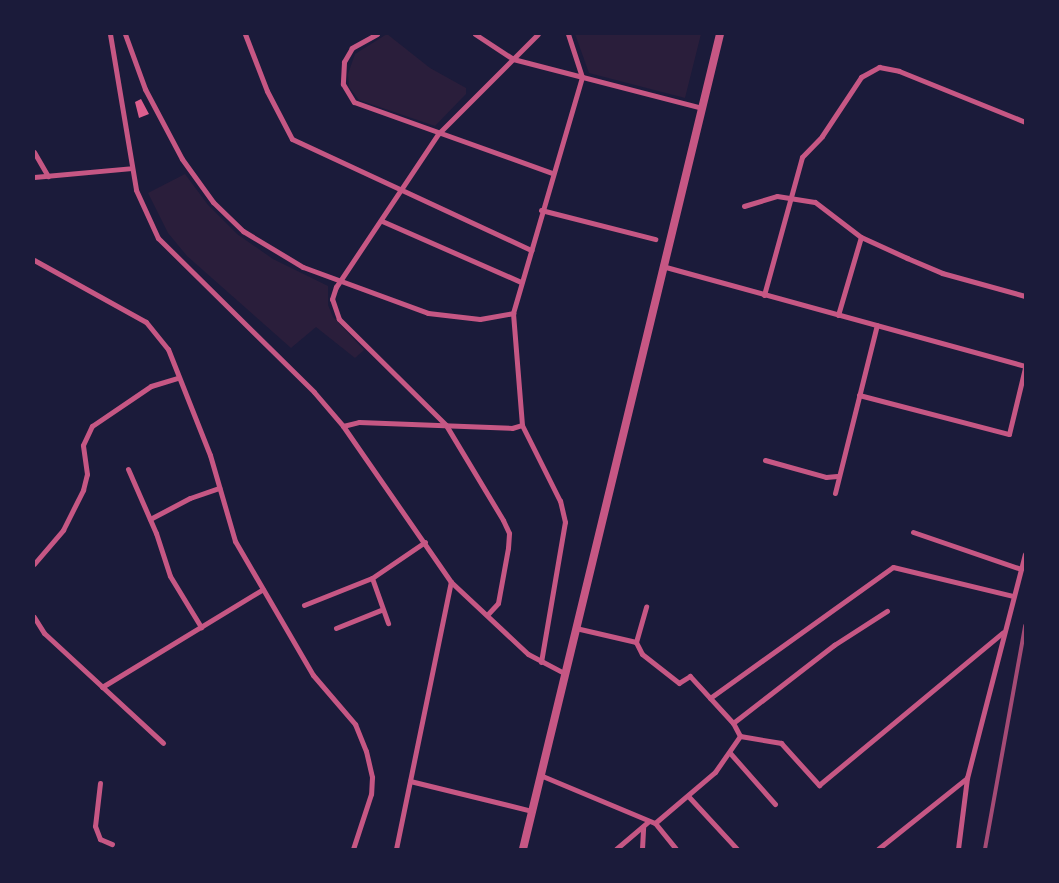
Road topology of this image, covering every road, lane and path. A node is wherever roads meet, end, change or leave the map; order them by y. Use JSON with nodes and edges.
{"nodes":[{"id":1,"x":110,"y":34,"type":"edge"},
{"id":2,"x":126,"y":34,"type":"edge"},
{"id":3,"x":245,"y":34,"type":"edge"},
{"id":4,"x":377,"y":34,"type":"edge"},
{"id":5,"x":475,"y":34,"type":"edge"},
{"id":6,"x":538,"y":34,"type":"edge"},
{"id":7,"x":568,"y":34,"type":"edge"},
{"id":8,"x":720,"y":34,"type":"edge"},
{"id":9,"x":513,"y":59,"type":"junction"},
{"id":10,"x":582,"y":77,"type":"junction"},
{"id":11,"x":702,"y":108,"type":"junction"},
{"id":12,"x":1025,"y":122,"type":"edge"},
{"id":13,"x":438,"y":134,"type":"junction"},
{"id":14,"x":34,"y":152,"type":"edge"},
{"id":15,"x":132,"y":168,"type":"junction"},
{"id":16,"x":552,"y":173,"type":"junction"},
{"id":17,"x":48,"y":176,"type":"junction"},
{"id":18,"x":34,"y":177,"type":"edge"},
{"id":19,"x":400,"y":190,"type":"junction"},
{"id":20,"x":790,"y":197,"type":"junction"},
{"id":21,"x":744,"y":206,"type":"dead end"},
{"id":22,"x":542,"y":210,"type":"junction"},
{"id":23,"x":382,"y":221,"type":"junction"},
{"id":24,"x":861,"y":237,"type":"junction"},
{"id":25,"x":655,"y":238,"type":"dead end"},
{"id":26,"x":531,"y":250,"type":"junction"},
{"id":27,"x":34,"y":260,"type":"edge"},
{"id":28,"x":662,"y":266,"type":"junction"},
{"id":29,"x":341,"y":281,"type":"junction"},
{"id":30,"x":521,"y":282,"type":"junction"},
{"id":31,"x":764,"y":295,"type":"junction"},
{"id":32,"x":1025,"y":296,"type":"edge"},
{"id":33,"x":513,"y":313,"type":"junction"},
{"id":34,"x":838,"y":315,"type":"junction"},
{"id":35,"x":877,"y":325,"type":"junction"},
{"id":36,"x":1025,"y":367,"type":"edge"},
{"id":37,"x":178,"y":378,"type":"junction"},
{"id":38,"x":859,"y":395,"type":"junction"},
{"id":39,"x":446,"y":425,"type":"junction"},
{"id":40,"x":522,"y":425,"type":"junction"},
{"id":41,"x":343,"y":426,"type":"junction"},
{"id":42,"x":765,"y":460,"type":"dead end"},
{"id":43,"x":128,"y":469,"type":"dead end"},
{"id":44,"x":837,"y":476,"type":"junction"},
{"id":45,"x":219,"y":488,"type":"junction"},
{"id":46,"x":835,"y":493,"type":"dead end"},
{"id":47,"x":150,"y":519,"type":"junction"},
{"id":48,"x":913,"y":532,"type":"dead end"},
{"id":49,"x":425,"y":542,"type":"junction"},
{"id":50,"x":1025,"y":554,"type":"edge"},
{"id":51,"x":34,"y":564,"type":"edge"},
{"id":52,"x":1021,"y":569,"type":"junction"},
{"id":53,"x":372,"y":578,"type":"junction"},
{"id":54,"x":451,"y":582,"type":"junction"},
{"id":55,"x":263,"y":589,"type":"junction"},
{"id":56,"x":1013,"y":596,"type":"junction"},
{"id":57,"x":304,"y":605,"type":"dead end"},
{"id":58,"x":646,"y":606,"type":"dead end"},
{"id":59,"x":381,"y":610,"type":"junction"},
{"id":60,"x":887,"y":611,"type":"dead end"},
{"id":61,"x":487,"y":615,"type":"junction"},
{"id":62,"x":34,"y":617,"type":"edge"},
{"id":63,"x":388,"y":623,"type":"dead end"},
{"id":64,"x":201,"y":627,"type":"junction"},
{"id":65,"x":336,"y":628,"type":"dead end"},
{"id":66,"x":576,"y":628,"type":"junction"},
{"id":67,"x":1003,"y":632,"type":"junction"},
{"id":68,"x":636,"y":642,"type":"junction"},
{"id":69,"x":541,"y":662,"type":"junction"},
{"id":70,"x":564,"y":673,"type":"junction"},
{"id":71,"x":102,"y":687,"type":"junction"},
{"id":72,"x":710,"y":698,"type":"junction"},
{"id":73,"x":733,"y":723,"type":"junction"},
{"id":74,"x":740,"y":736,"type":"junction"},
{"id":75,"x":163,"y":743,"type":"dead end"},
{"id":76,"x":730,"y":753,"type":"junction"},
{"id":77,"x":540,"y":776,"type":"junction"},
{"id":78,"x":967,"y":778,"type":"junction"},
{"id":79,"x":410,"y":781,"type":"junction"},
{"id":80,"x":100,"y":783,"type":"dead end"},
{"id":81,"x":689,"y":797,"type":"junction"},
{"id":82,"x":775,"y":804,"type":"dead end"},
{"id":83,"x":532,"y":811,"type":"junction"},
{"id":84,"x":649,"y":821,"type":"junction"},
{"id":85,"x":655,"y":823,"type":"junction"},
{"id":86,"x":642,"y":827,"type":"junction"},
{"id":87,"x":112,"y":844,"type":"dead end"},
{"id":88,"x":353,"y":849,"type":"edge"},
{"id":89,"x":396,"y":849,"type":"edge"},
{"id":90,"x":522,"y":849,"type":"edge"},
{"id":91,"x":616,"y":849,"type":"edge"},
{"id":92,"x":642,"y":849,"type":"edge"},
{"id":93,"x":676,"y":849,"type":"edge"},
{"id":94,"x":738,"y":849,"type":"edge"},
{"id":95,"x":878,"y":849,"type":"edge"},
{"id":96,"x":958,"y":849,"type":"edge"}],
"edges":[{"from":1,"to":15,"type":"street"},
{"from":2,"to":29,"type":"street"},
{"from":3,"to":19,"type":"street"},
{"from":4,"to":13,"type":"street"},
{"from":5,"to":9,"type":"street"},
{"from":6,"to":9,"type":"street"},
{"from":7,"to":10,"type":"street"},
{"from":8,"to":11,"type":"street"},
{"from":9,"to":10,"type":"street"},
{"from":9,"to":13,"type":"street"},
{"from":10,"to":11,"type":"street"},
{"from":10,"to":16,"type":"street"},
{"from":11,"to":28,"type":"street"},
{"from":12,"to":20,"type":"street"},
{"from":13,"to":16,"type":"street"},
{"from":13,"to":19,"type":"street"},
{"from":14,"to":17,"type":"street"},
{"from":15,"to":17,"type":"street"},
{"from":15,"to":41,"type":"street"},
{"from":16,"to":22,"type":"street"},
{"from":17,"to":18,"type":"street"},
{"from":19,"to":23,"type":"street"},
{"from":19,"to":26,"type":"street"},
{"from":20,"to":21,"type":"street"},
{"from":20,"to":24,"type":"street"},
{"from":20,"to":31,"type":"street"},
{"from":22,"to":25,"type":"street"},
{"from":22,"to":26,"type":"street"},
{"from":23,"to":29,"type":"street"},
{"from":23,"to":30,"type":"street"},
{"from":24,"to":32,"type":"street"},
{"from":24,"to":34,"type":"street"},
{"from":26,"to":30,"type":"street"},
{"from":27,"to":37,"type":"street"},
{"from":28,"to":31,"type":"street"},
{"from":28,"to":66,"type":"street"},
{"from":29,"to":33,"type":"street"},
{"from":29,"to":39,"type":"street"},
{"from":30,"to":33,"type":"street"},
{"from":31,"to":34,"type":"street"},
{"from":33,"to":40,"type":"street"},
{"from":34,"to":35,"type":"street"},
{"from":35,"to":36,"type":"street"},
{"from":35,"to":38,"type":"street"},
{"from":36,"to":38,"type":"street"},
{"from":37,"to":45,"type":"street"},
{"from":37,"to":51,"type":"street"},
{"from":38,"to":44,"type":"street"},
{"from":39,"to":40,"type":"street"},
{"from":39,"to":41,"type":"street"},
{"from":39,"to":61,"type":"street"},
{"from":40,"to":69,"type":"street"},
{"from":41,"to":49,"type":"street"},
{"from":42,"to":44,"type":"street"},
{"from":43,"to":47,"type":"street"},
{"from":44,"to":46,"type":"street"},
{"from":45,"to":47,"type":"street"},
{"from":45,"to":55,"type":"street"},
{"from":47,"to":64,"type":"street"},
{"from":48,"to":52,"type":"street"},
{"from":49,"to":53,"type":"street"},
{"from":49,"to":54,"type":"street"},
{"from":50,"to":52,"type":"street"},
{"from":52,"to":56,"type":"street"},
{"from":53,"to":57,"type":"street"},
{"from":53,"to":59,"type":"street"},
{"from":54,"to":61,"type":"street"},
{"from":54,"to":79,"type":"street"},
{"from":55,"to":64,"type":"street"},
{"from":55,"to":88,"type":"street"},
{"from":56,"to":67,"type":"street"},
{"from":56,"to":72,"type":"street"},
{"from":58,"to":68,"type":"street"},
{"from":59,"to":63,"type":"street"},
{"from":59,"to":65,"type":"street"},
{"from":60,"to":73,"type":"street"},
{"from":61,"to":69,"type":"street"},
{"from":62,"to":71,"type":"street"},
{"from":64,"to":71,"type":"street"},
{"from":66,"to":68,"type":"street"},
{"from":66,"to":70,"type":"street"},
{"from":67,"to":74,"type":"street"},
{"from":67,"to":78,"type":"street"},
{"from":68,"to":72,"type":"street"},
{"from":69,"to":70,"type":"street"},
{"from":70,"to":77,"type":"street"},
{"from":71,"to":75,"type":"street"},
{"from":72,"to":73,"type":"street"},
{"from":73,"to":74,"type":"street"},
{"from":74,"to":76,"type":"street"},
{"from":76,"to":81,"type":"street"},
{"from":76,"to":82,"type":"street"},
{"from":77,"to":83,"type":"street"},
{"from":77,"to":84,"type":"street"},
{"from":78,"to":95,"type":"street"},
{"from":78,"to":96,"type":"street"},
{"from":79,"to":83,"type":"street"},
{"from":79,"to":89,"type":"street"},
{"from":80,"to":87,"type":"street"},
{"from":81,"to":85,"type":"street"},
{"from":81,"to":94,"type":"street"},
{"from":83,"to":90,"type":"street"},
{"from":84,"to":85,"type":"street"},
{"from":84,"to":86,"type":"street"},
{"from":85,"to":93,"type":"street"},
{"from":86,"to":91,"type":"street"},
{"from":86,"to":92,"type":"street"}]}
